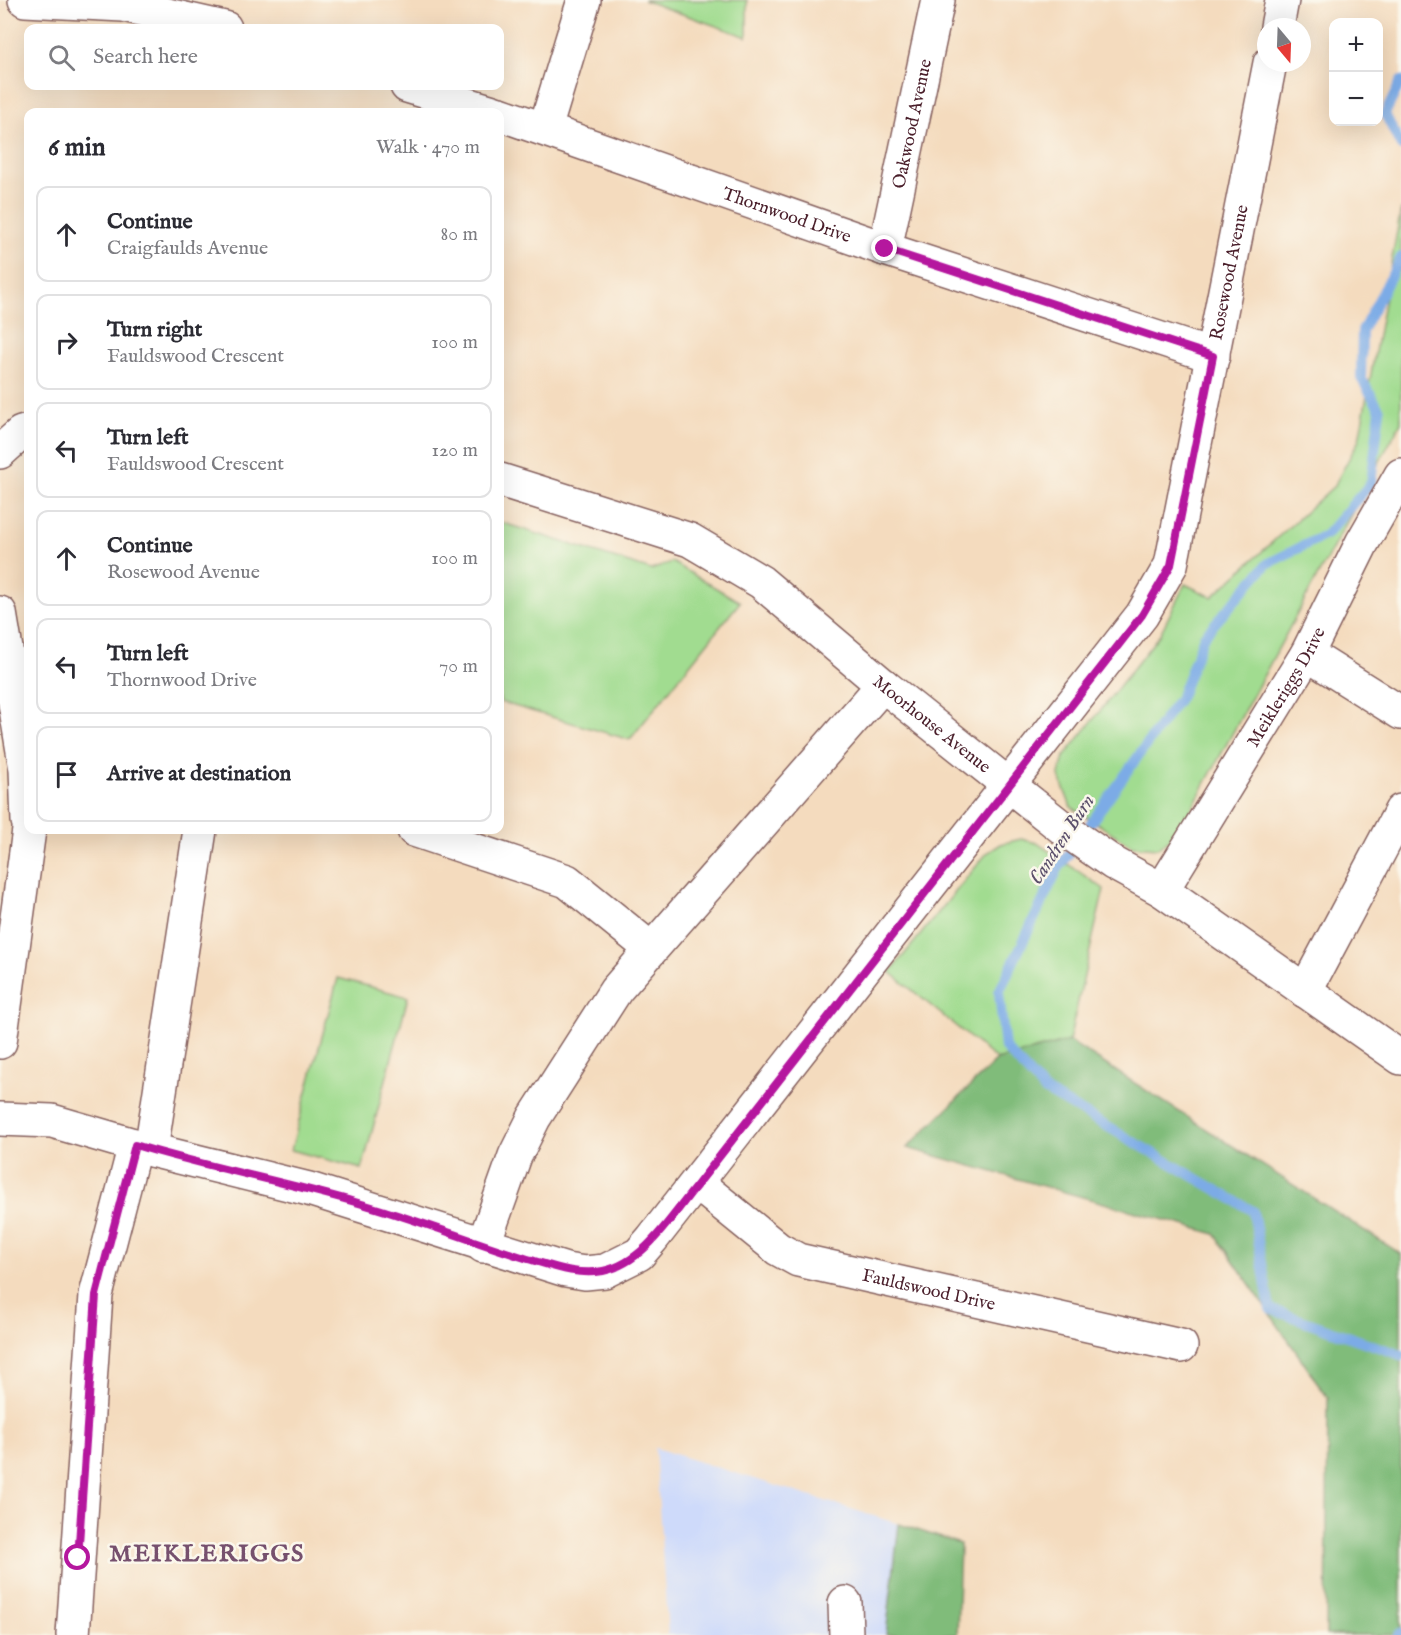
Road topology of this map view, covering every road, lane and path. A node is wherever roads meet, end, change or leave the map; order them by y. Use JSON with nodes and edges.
{"nodes":[{"id":1,"x":25,"y":0,"type":"edge"},
{"id":2,"x":584,"y":0,"type":"edge"},
{"id":3,"x":938,"y":0,"type":"edge"},
{"id":4,"x":1282,"y":0,"type":"edge"},
{"id":5,"x":219,"y":18,"type":"edge"},
{"id":6,"x":1279,"y":18,"type":"edge"},
{"id":7,"x":1268,"y":72,"type":"edge"},
{"id":8,"x":420,"y":90,"type":"edge"},
{"id":9,"x":481,"y":108,"type":"edge"},
{"id":10,"x":504,"y":115,"type":"edge"},
{"id":11,"x":545,"y":129,"type":"junction"},
{"id":12,"x":885,"y":249,"type":"junction"},
{"id":13,"x":1213,"y":356,"type":"junction"},
{"id":14,"x":24,"y":432,"type":"edge"},
{"id":15,"x":0,"y":452,"type":"edge"},
{"id":16,"x":1401,"y":475,"type":"edge"},
{"id":17,"x":504,"y":481,"type":"edge"},
{"id":18,"x":0,"y":613,"type":"edge"},
{"id":19,"x":1307,"y":654,"type":"junction"},
{"id":20,"x":883,"y":685,"type":"junction"},
{"id":21,"x":1401,"y":713,"type":"edge"},
{"id":22,"x":24,"y":757,"type":"edge"},
{"id":23,"x":1009,"y":786,"type":"junction"},
{"id":24,"x":1401,"y":811,"type":"edge"},
{"id":25,"x":28,"y":834,"type":"edge"},
{"id":26,"x":199,"y":834,"type":"edge"},
{"id":27,"x":426,"y":834,"type":"edge"},
{"id":28,"x":1162,"y":890,"type":"junction"},
{"id":29,"x":651,"y":949,"type":"junction"},
{"id":30,"x":1305,"y":991,"type":"junction"},
{"id":31,"x":0,"y":1042,"type":"edge"},
{"id":32,"x":1401,"y":1058,"type":"edge"},
{"id":33,"x":0,"y":1119,"type":"edge"},
{"id":34,"x":143,"y":1148,"type":"junction"},
{"id":35,"x":698,"y":1184,"type":"junction"},
{"id":36,"x":483,"y":1246,"type":"junction"},
{"id":37,"x":1181,"y":1346,"type":"dead end"},
{"id":38,"x":73,"y":1635,"type":"edge"}],
"edges":[{"from":1,"to":5,"type":"street"},
{"from":2,"to":11,"type":"street"},
{"from":3,"to":12,"type":"street","name":"Oakwood Avenue"},
{"from":4,"to":6,"type":"street"},
{"from":7,"to":13,"type":"street","name":"Rosewood Avenue"},
{"from":8,"to":9,"type":"street"},
{"from":10,"to":11,"type":"street","name":"Thornwood Drive"},
{"from":11,"to":12,"type":"street","name":"Thornwood Drive"},
{"from":12,"to":13,"type":"street","name":"Thornwood Drive"},
{"from":13,"to":23,"type":"street","name":"Rosewood Avenue"},
{"from":14,"to":15,"type":"street"},
{"from":16,"to":19,"type":"street","name":"Meikleriggs Drive"},
{"from":17,"to":20,"type":"street","name":"Moorhouse Avenue"},
{"from":18,"to":22,"type":"street"},
{"from":19,"to":21,"type":"street"},
{"from":19,"to":28,"type":"street","name":"Meikleriggs Drive"},
{"from":20,"to":23,"type":"street","name":"Moorhouse Avenue"},
{"from":20,"to":29,"type":"street"},
{"from":23,"to":28,"type":"street","name":"Moorhouse Avenue"},
{"from":23,"to":35,"type":"street","name":"Rosewood Avenue"},
{"from":24,"to":30,"type":"street"},
{"from":25,"to":31,"type":"street"},
{"from":26,"to":34,"type":"street"},
{"from":27,"to":29,"type":"street"},
{"from":28,"to":30,"type":"street","name":"Moorhouse Avenue"},
{"from":29,"to":36,"type":"street"},
{"from":30,"to":32,"type":"street","name":"Moorhouse Avenue"},
{"from":33,"to":34,"type":"street","name":"Rosewood Avenue"},
{"from":34,"to":36,"type":"street","name":"Rosewood Avenue"},
{"from":34,"to":38,"type":"street"},
{"from":35,"to":36,"type":"street","name":"Rosewood Avenue"},
{"from":35,"to":37,"type":"street","name":"Fauldswood Drive"}]}
